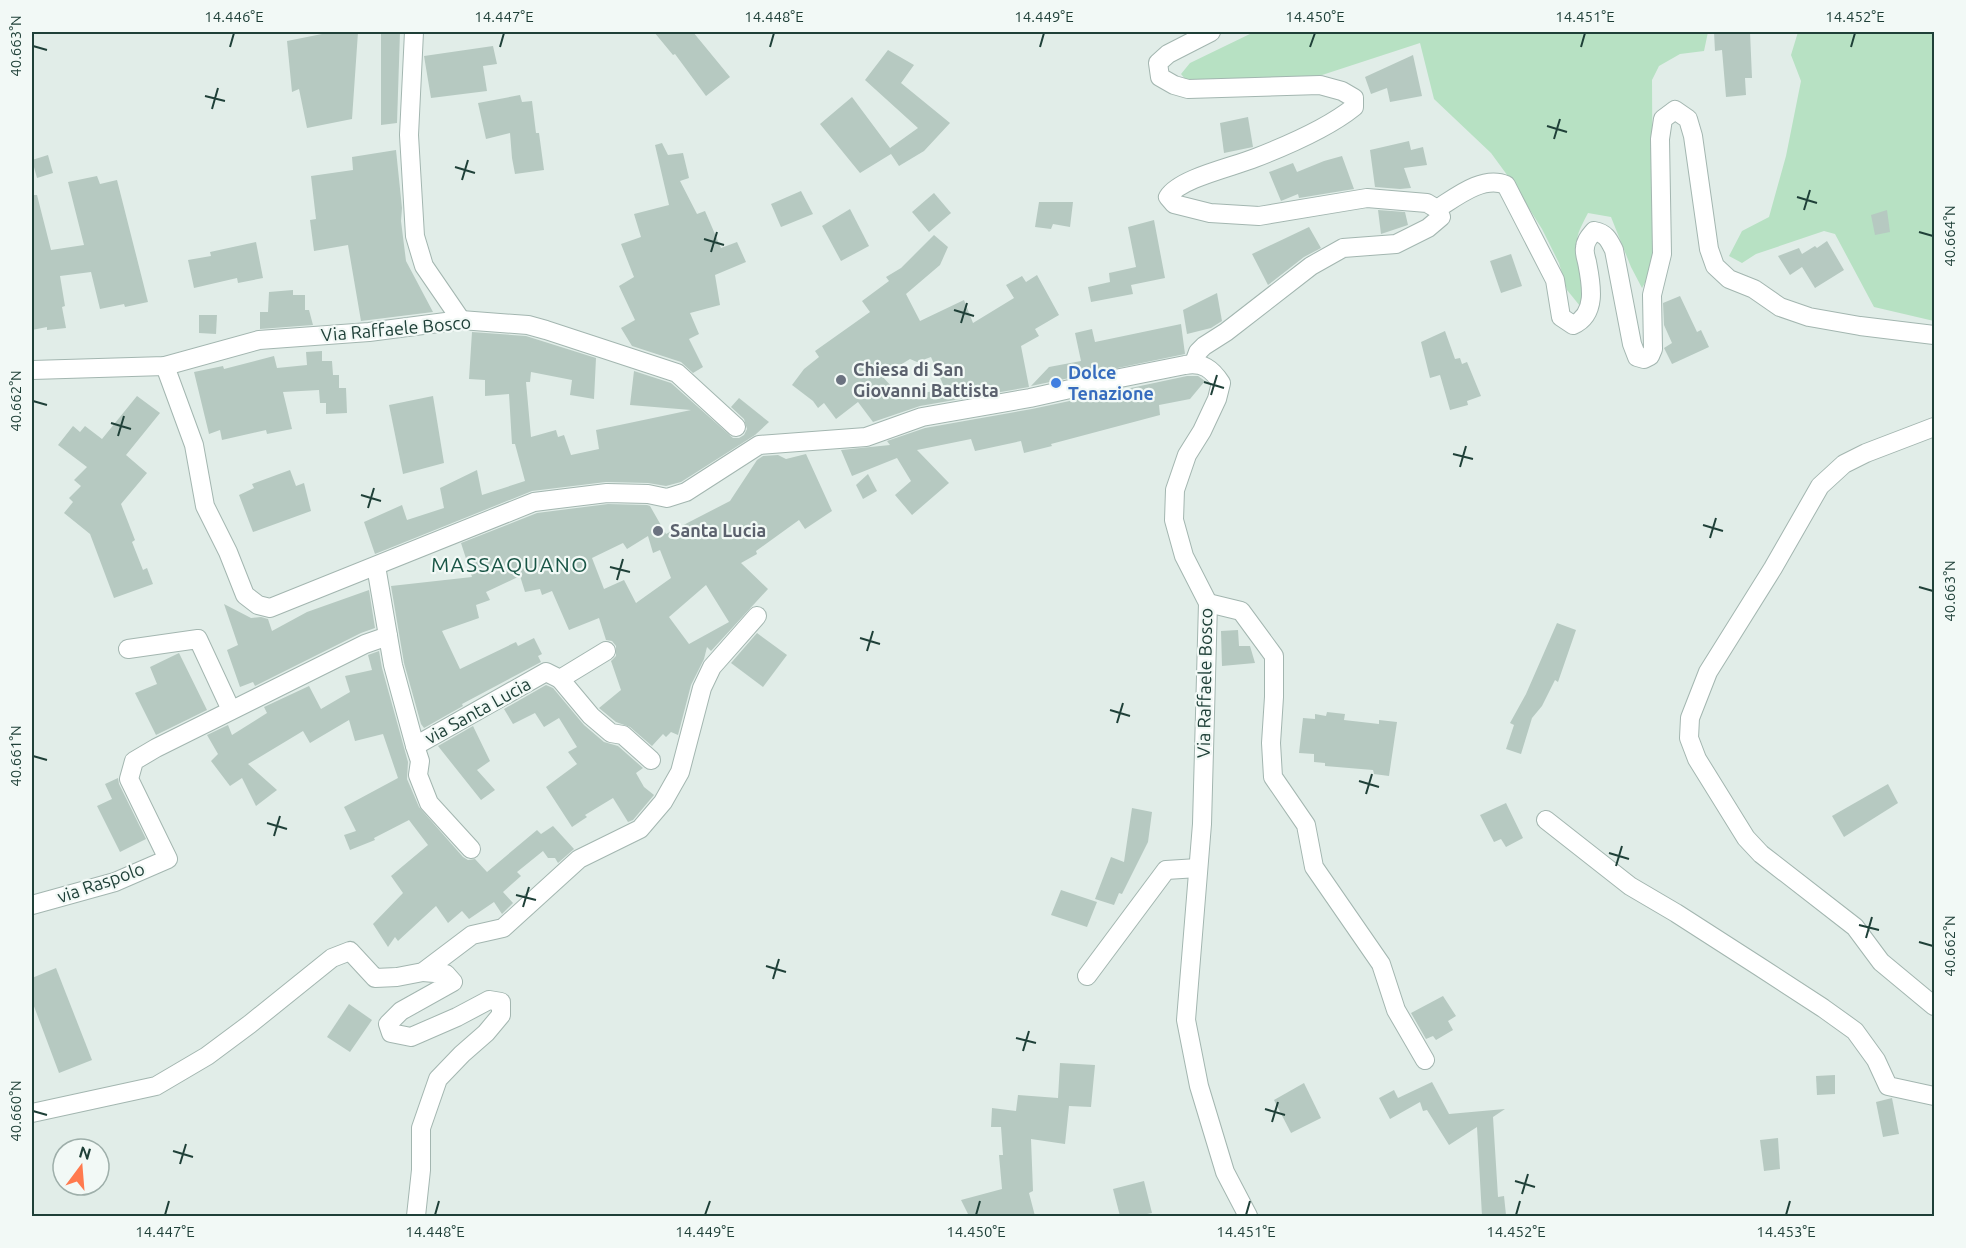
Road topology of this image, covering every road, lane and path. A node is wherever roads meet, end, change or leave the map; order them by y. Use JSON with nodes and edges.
{"nodes":[{"id":1,"x":414,"y":32,"type":"edge"},
{"id":2,"x":1211,"y":32,"type":"edge"},
{"id":3,"x":1437,"y":209,"type":"junction"},
{"id":4,"x":461,"y":320,"type":"junction"},
{"id":5,"x":1935,"y":335,"type":"edge"},
{"id":6,"x":1194,"y":363,"type":"junction"},
{"id":7,"x":165,"y":366,"type":"junction"},
{"id":8,"x":32,"y":370,"type":"edge"},
{"id":9,"x":736,"y":427,"type":"dead end"},
{"id":10,"x":1935,"y":427,"type":"edge"},
{"id":11,"x":376,"y":566,"type":"junction"},
{"id":12,"x":1208,"y":603,"type":"junction"},
{"id":13,"x":757,"y":616,"type":"dead end"},
{"id":14,"x":388,"y":636,"type":"junction"},
{"id":15,"x":128,"y":649,"type":"dead end"},
{"id":16,"x":606,"y":651,"type":"dead end"},
{"id":17,"x":560,"y":679,"type":"junction"},
{"id":18,"x":231,"y":711,"type":"junction"},
{"id":19,"x":415,"y":746,"type":"junction"},
{"id":20,"x":651,"y":760,"type":"dead end"},
{"id":21,"x":1546,"y":820,"type":"dead end"},
{"id":22,"x":471,"y":849,"type":"dead end"},
{"id":23,"x":1198,"y":868,"type":"junction"},
{"id":24,"x":32,"y":905,"type":"edge"},
{"id":25,"x":423,"y":972,"type":"junction"},
{"id":26,"x":1087,"y":976,"type":"dead end"},
{"id":27,"x":1935,"y":1006,"type":"edge"},
{"id":28,"x":1425,"y":1060,"type":"dead end"},
{"id":29,"x":1935,"y":1096,"type":"edge"},
{"id":30,"x":32,"y":1113,"type":"edge"},
{"id":31,"x":416,"y":1216,"type":"edge"},
{"id":32,"x":1248,"y":1216,"type":"edge"}],
"edges":[{"from":1,"to":4,"type":"street"},
{"from":2,"to":3,"type":"street"},
{"from":3,"to":5,"type":"street"},
{"from":3,"to":6,"type":"street"},
{"from":4,"to":7,"type":"street","name":"Via Raffaele Bosco"},
{"from":4,"to":9,"type":"street","name":"Via Raffaele Bosco"},
{"from":6,"to":11,"type":"street"},
{"from":6,"to":12,"type":"street","name":"Via Raffaele Bosco"},
{"from":7,"to":8,"type":"street","name":"Via Raffaele Bosco"},
{"from":7,"to":11,"type":"street"},
{"from":10,"to":27,"type":"street"},
{"from":11,"to":14,"type":"street","name":"via Santa Lucia"},
{"from":12,"to":23,"type":"street","name":"Via Raffaele Bosco"},
{"from":12,"to":28,"type":"street"},
{"from":13,"to":25,"type":"street"},
{"from":14,"to":18,"type":"street","name":"via Raspolo"},
{"from":14,"to":19,"type":"street","name":"via Santa Lucia"},
{"from":15,"to":18,"type":"street"},
{"from":16,"to":17,"type":"street"},
{"from":17,"to":19,"type":"street","name":"via Santa Lucia"},
{"from":17,"to":20,"type":"street"},
{"from":18,"to":24,"type":"street","name":"via Raspolo"},
{"from":19,"to":22,"type":"street"},
{"from":21,"to":29,"type":"street"},
{"from":23,"to":26,"type":"street"},
{"from":23,"to":32,"type":"street","name":"Via Raffaele Bosco"},
{"from":25,"to":30,"type":"street"},
{"from":25,"to":31,"type":"street"}]}
